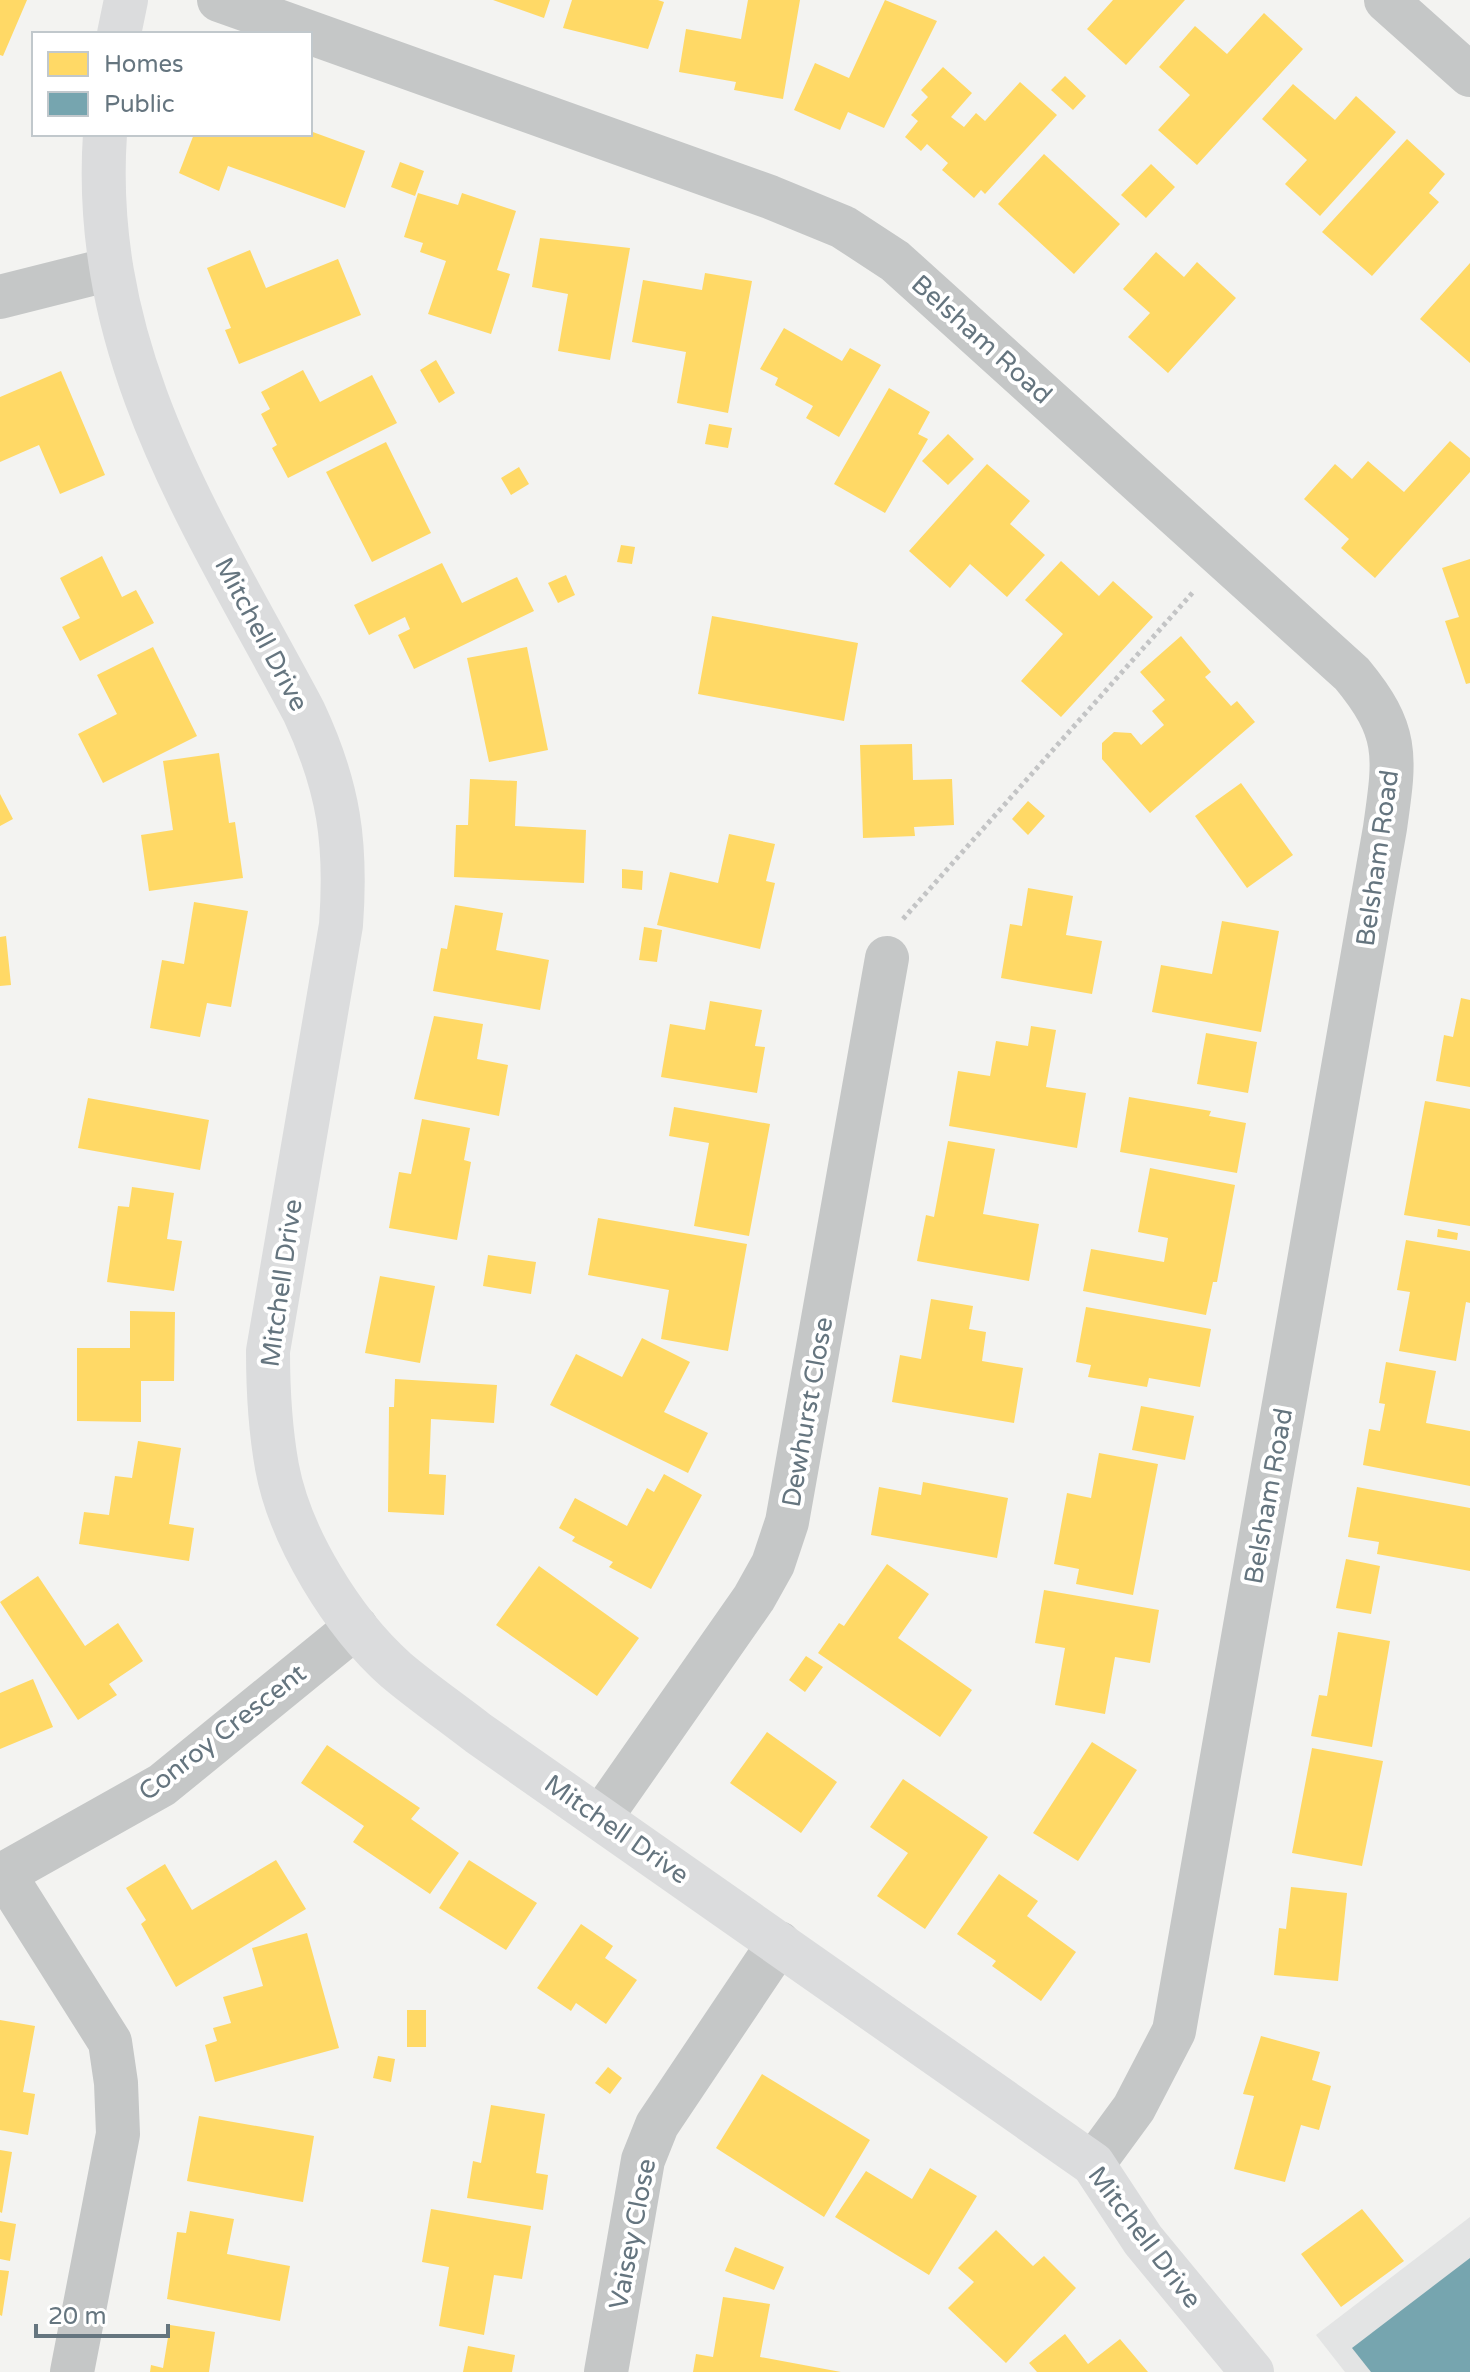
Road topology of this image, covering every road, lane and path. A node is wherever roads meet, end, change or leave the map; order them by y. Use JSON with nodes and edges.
{"nodes":[{"id":1,"x":126,"y":0,"type":"edge"},
{"id":2,"x":219,"y":0,"type":"edge"},
{"id":3,"x":1386,"y":0,"type":"edge"},
{"id":4,"x":119,"y":32,"type":"edge"},
{"id":5,"x":308,"y":32,"type":"edge"},
{"id":6,"x":312,"y":33,"type":"edge"},
{"id":7,"x":1470,"y":75,"type":"edge"},
{"id":8,"x":105,"y":136,"type":"edge"},
{"id":9,"x":111,"y":269,"type":"junction"},
{"id":10,"x":0,"y":297,"type":"edge"},
{"id":11,"x":1224,"y":558,"type":"junction"},
{"id":12,"x":887,"y":958,"type":"joint"},
{"id":13,"x":356,"y":1627,"type":"junction"},
{"id":14,"x":601,"y":1817,"type":"junction"},
{"id":15,"x":2,"y":1875,"type":"edge"},
{"id":16,"x":779,"y":1943,"type":"junction"},
{"id":17,"x":1093,"y":2164,"type":"junction"},
{"id":18,"x":72,"y":2372,"type":"edge"},
{"id":19,"x":606,"y":2372,"type":"edge"},
{"id":20,"x":1252,"y":2372,"type":"edge"}],
"edges":[{"from":1,"to":4,"type":"street"},
{"from":2,"to":5,"type":"street","name":"Belsham Road"},
{"from":3,"to":7,"type":"street"},
{"from":6,"to":11,"type":"street","name":"Belsham Road"},
{"from":8,"to":9,"type":"street","name":"Mitchell Drive"},
{"from":9,"to":10,"type":"street"},
{"from":9,"to":13,"type":"street","name":"Mitchell Drive"},
{"from":11,"to":12,"type":"path"},
{"from":11,"to":17,"type":"street","name":"Belsham Road"},
{"from":12,"to":14,"type":"street","name":"Dewhurst Close"},
{"from":13,"to":14,"type":"street","name":"Mitchell Drive"},
{"from":13,"to":15,"type":"street","name":"Conroy Crescent"},
{"from":14,"to":16,"type":"street","name":"Mitchell Drive"},
{"from":15,"to":18,"type":"street"},
{"from":16,"to":17,"type":"street","name":"Mitchell Drive"},
{"from":16,"to":19,"type":"street","name":"Vaisey Close"},
{"from":17,"to":20,"type":"street","name":"Mitchell Drive"}]}
